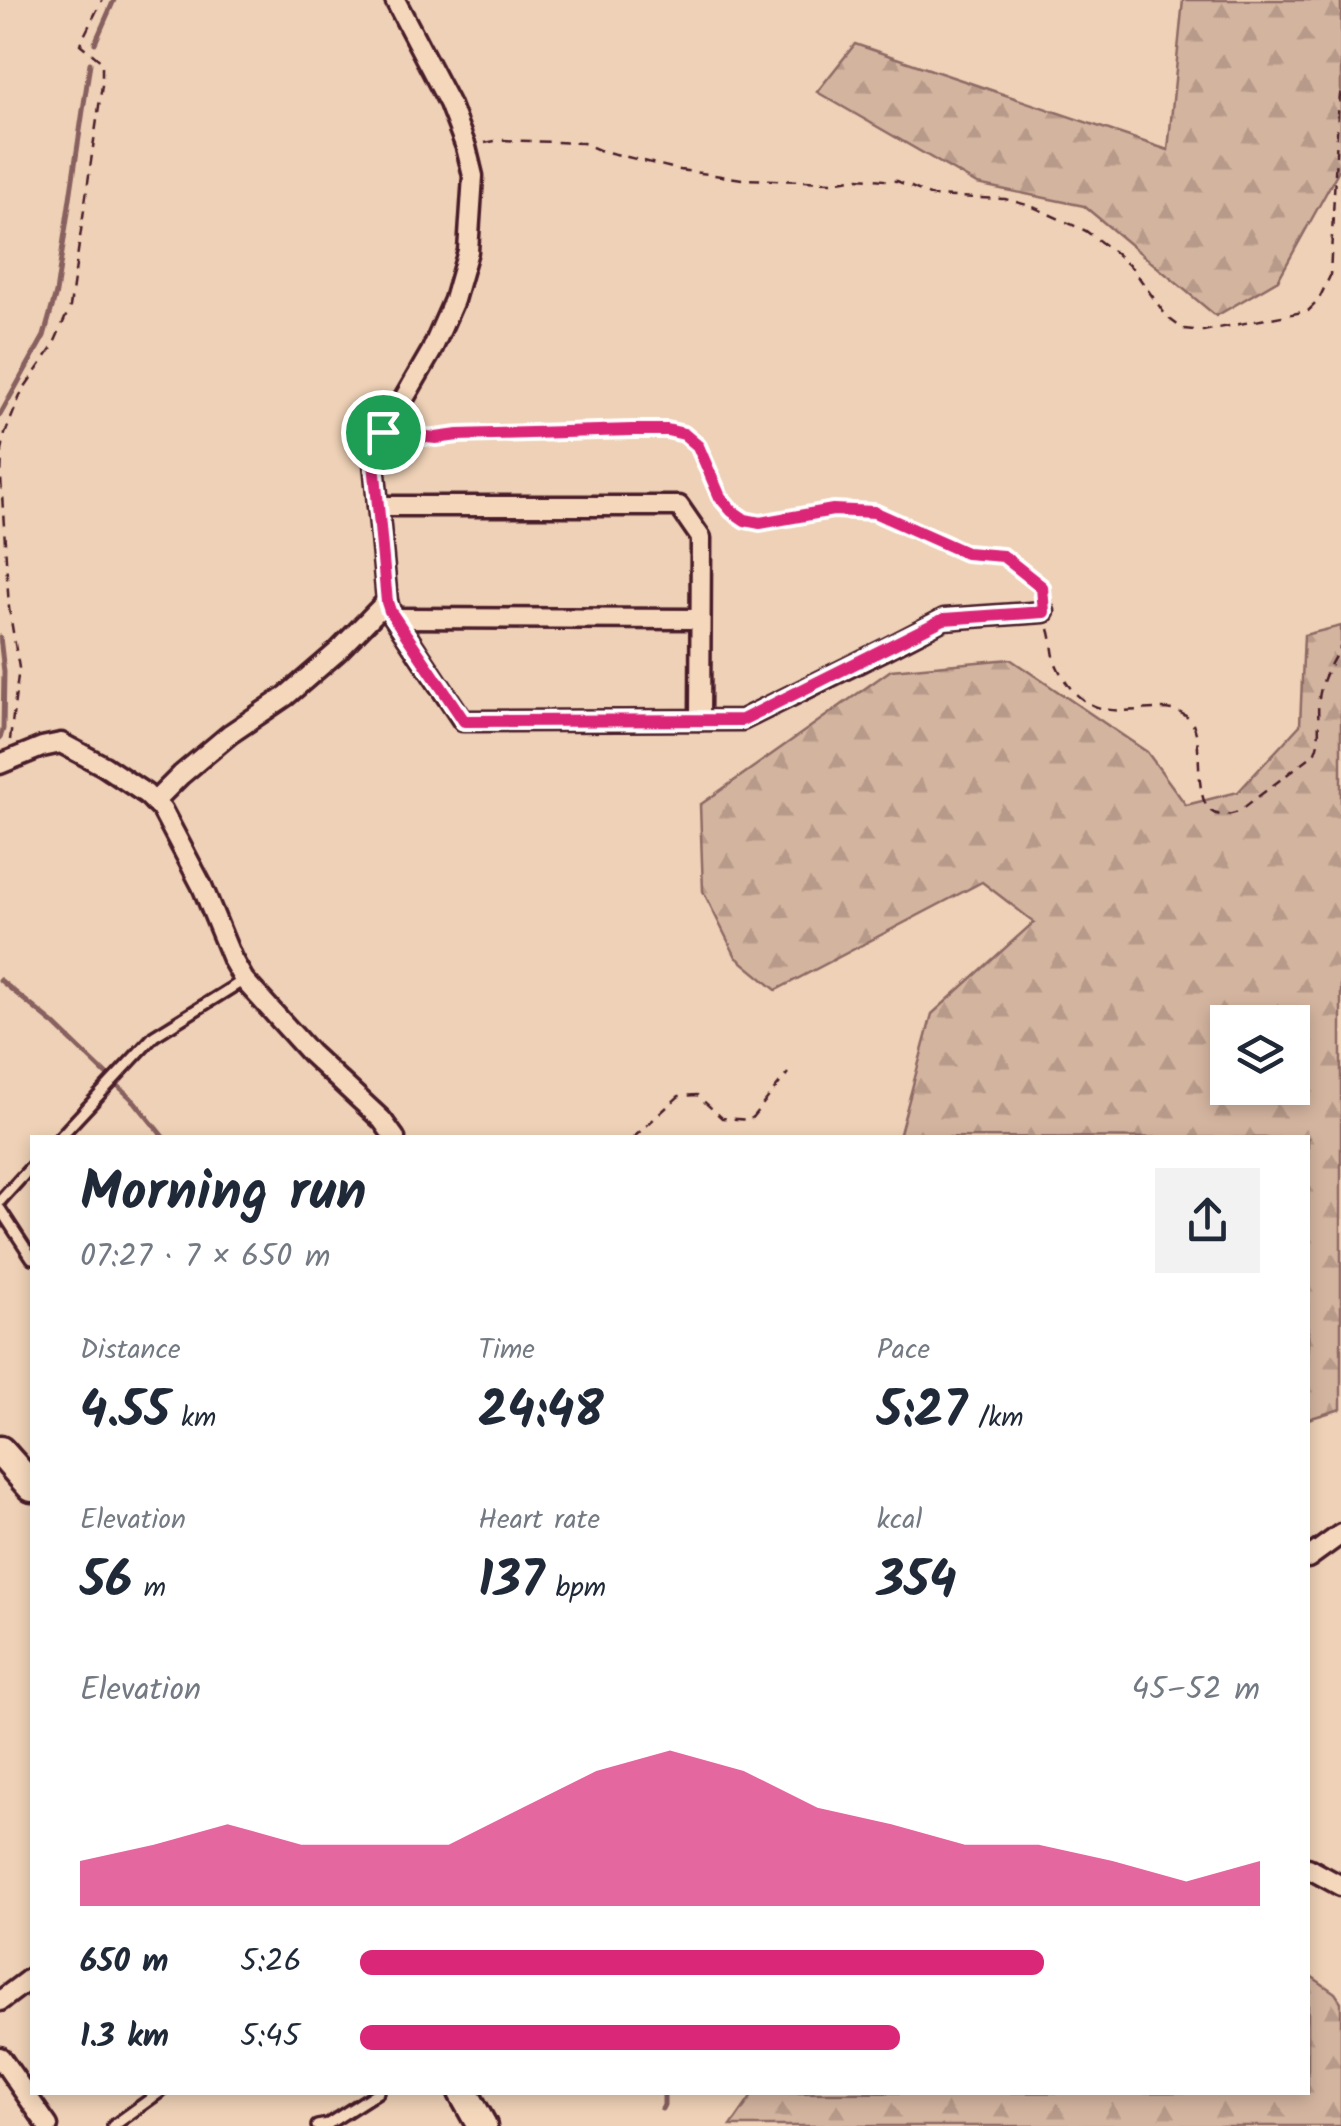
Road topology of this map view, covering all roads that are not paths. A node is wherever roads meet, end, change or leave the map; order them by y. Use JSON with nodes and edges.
{"nodes":[{"id":1,"x":395,"y":0,"type":"edge"},
{"id":2,"x":378,"y":506,"type":"junction"},
{"id":3,"x":391,"y":610,"type":"junction"},
{"id":4,"x":1044,"y":612,"type":"road end"},
{"id":5,"x":700,"y":619,"type":"junction"},
{"id":6,"x":700,"y":720,"type":"junction"},
{"id":7,"x":4,"y":763,"type":"edge"},
{"id":8,"x":154,"y":802,"type":"junction"},
{"id":9,"x":244,"y":980,"type":"junction"},
{"id":10,"x":62,"y":1135,"type":"edge"},
{"id":11,"x":392,"y":1135,"type":"edge"},
{"id":12,"x":30,"y":1168,"type":"edge"},
{"id":13,"x":0,"y":1201,"type":"edge"},
{"id":14,"x":0,"y":1210,"type":"edge"},
{"id":15,"x":30,"y":1255,"type":"edge"},
{"id":16,"x":0,"y":1451,"type":"edge"},
{"id":17,"x":30,"y":1486,"type":"edge"},
{"id":18,"x":1341,"y":1534,"type":"edge"},
{"id":19,"x":1310,"y":1557,"type":"edge"},
{"id":20,"x":1310,"y":1869,"type":"edge"},
{"id":21,"x":1341,"y":1886,"type":"edge"},
{"id":22,"x":30,"y":1978,"type":"edge"},
{"id":23,"x":0,"y":2001,"type":"edge"},
{"id":24,"x":0,"y":2057,"type":"edge"},
{"id":25,"x":156,"y":2095,"type":"edge"},
{"id":26,"x":373,"y":2095,"type":"edge"},
{"id":27,"x":465,"y":2095,"type":"edge"},
{"id":28,"x":48,"y":2126,"type":"edge"},
{"id":29,"x":113,"y":2126,"type":"edge"},
{"id":30,"x":317,"y":2126,"type":"edge"},
{"id":31,"x":482,"y":2126,"type":"edge"}],
"edges":[{"from":1,"to":2,"type":"street"},
{"from":2,"to":3,"type":"street"},
{"from":2,"to":5,"type":"street"},
{"from":3,"to":5,"type":"street"},
{"from":3,"to":6,"type":"street"},
{"from":3,"to":8,"type":"street"},
{"from":4,"to":6,"type":"street"},
{"from":5,"to":6,"type":"street"},
{"from":7,"to":8,"type":"street"},
{"from":8,"to":9,"type":"street"},
{"from":9,"to":10,"type":"lane"},
{"from":9,"to":11,"type":"street"},
{"from":12,"to":13,"type":"lane"},
{"from":14,"to":15,"type":"lane"},
{"from":16,"to":17,"type":"highway"},
{"from":18,"to":19,"type":"street"},
{"from":20,"to":21,"type":"street"},
{"from":22,"to":23,"type":"street"},
{"from":24,"to":28,"type":"street"},
{"from":25,"to":29,"type":"lane"},
{"from":26,"to":30,"type":"lane"},
{"from":27,"to":31,"type":"highway"}]}
